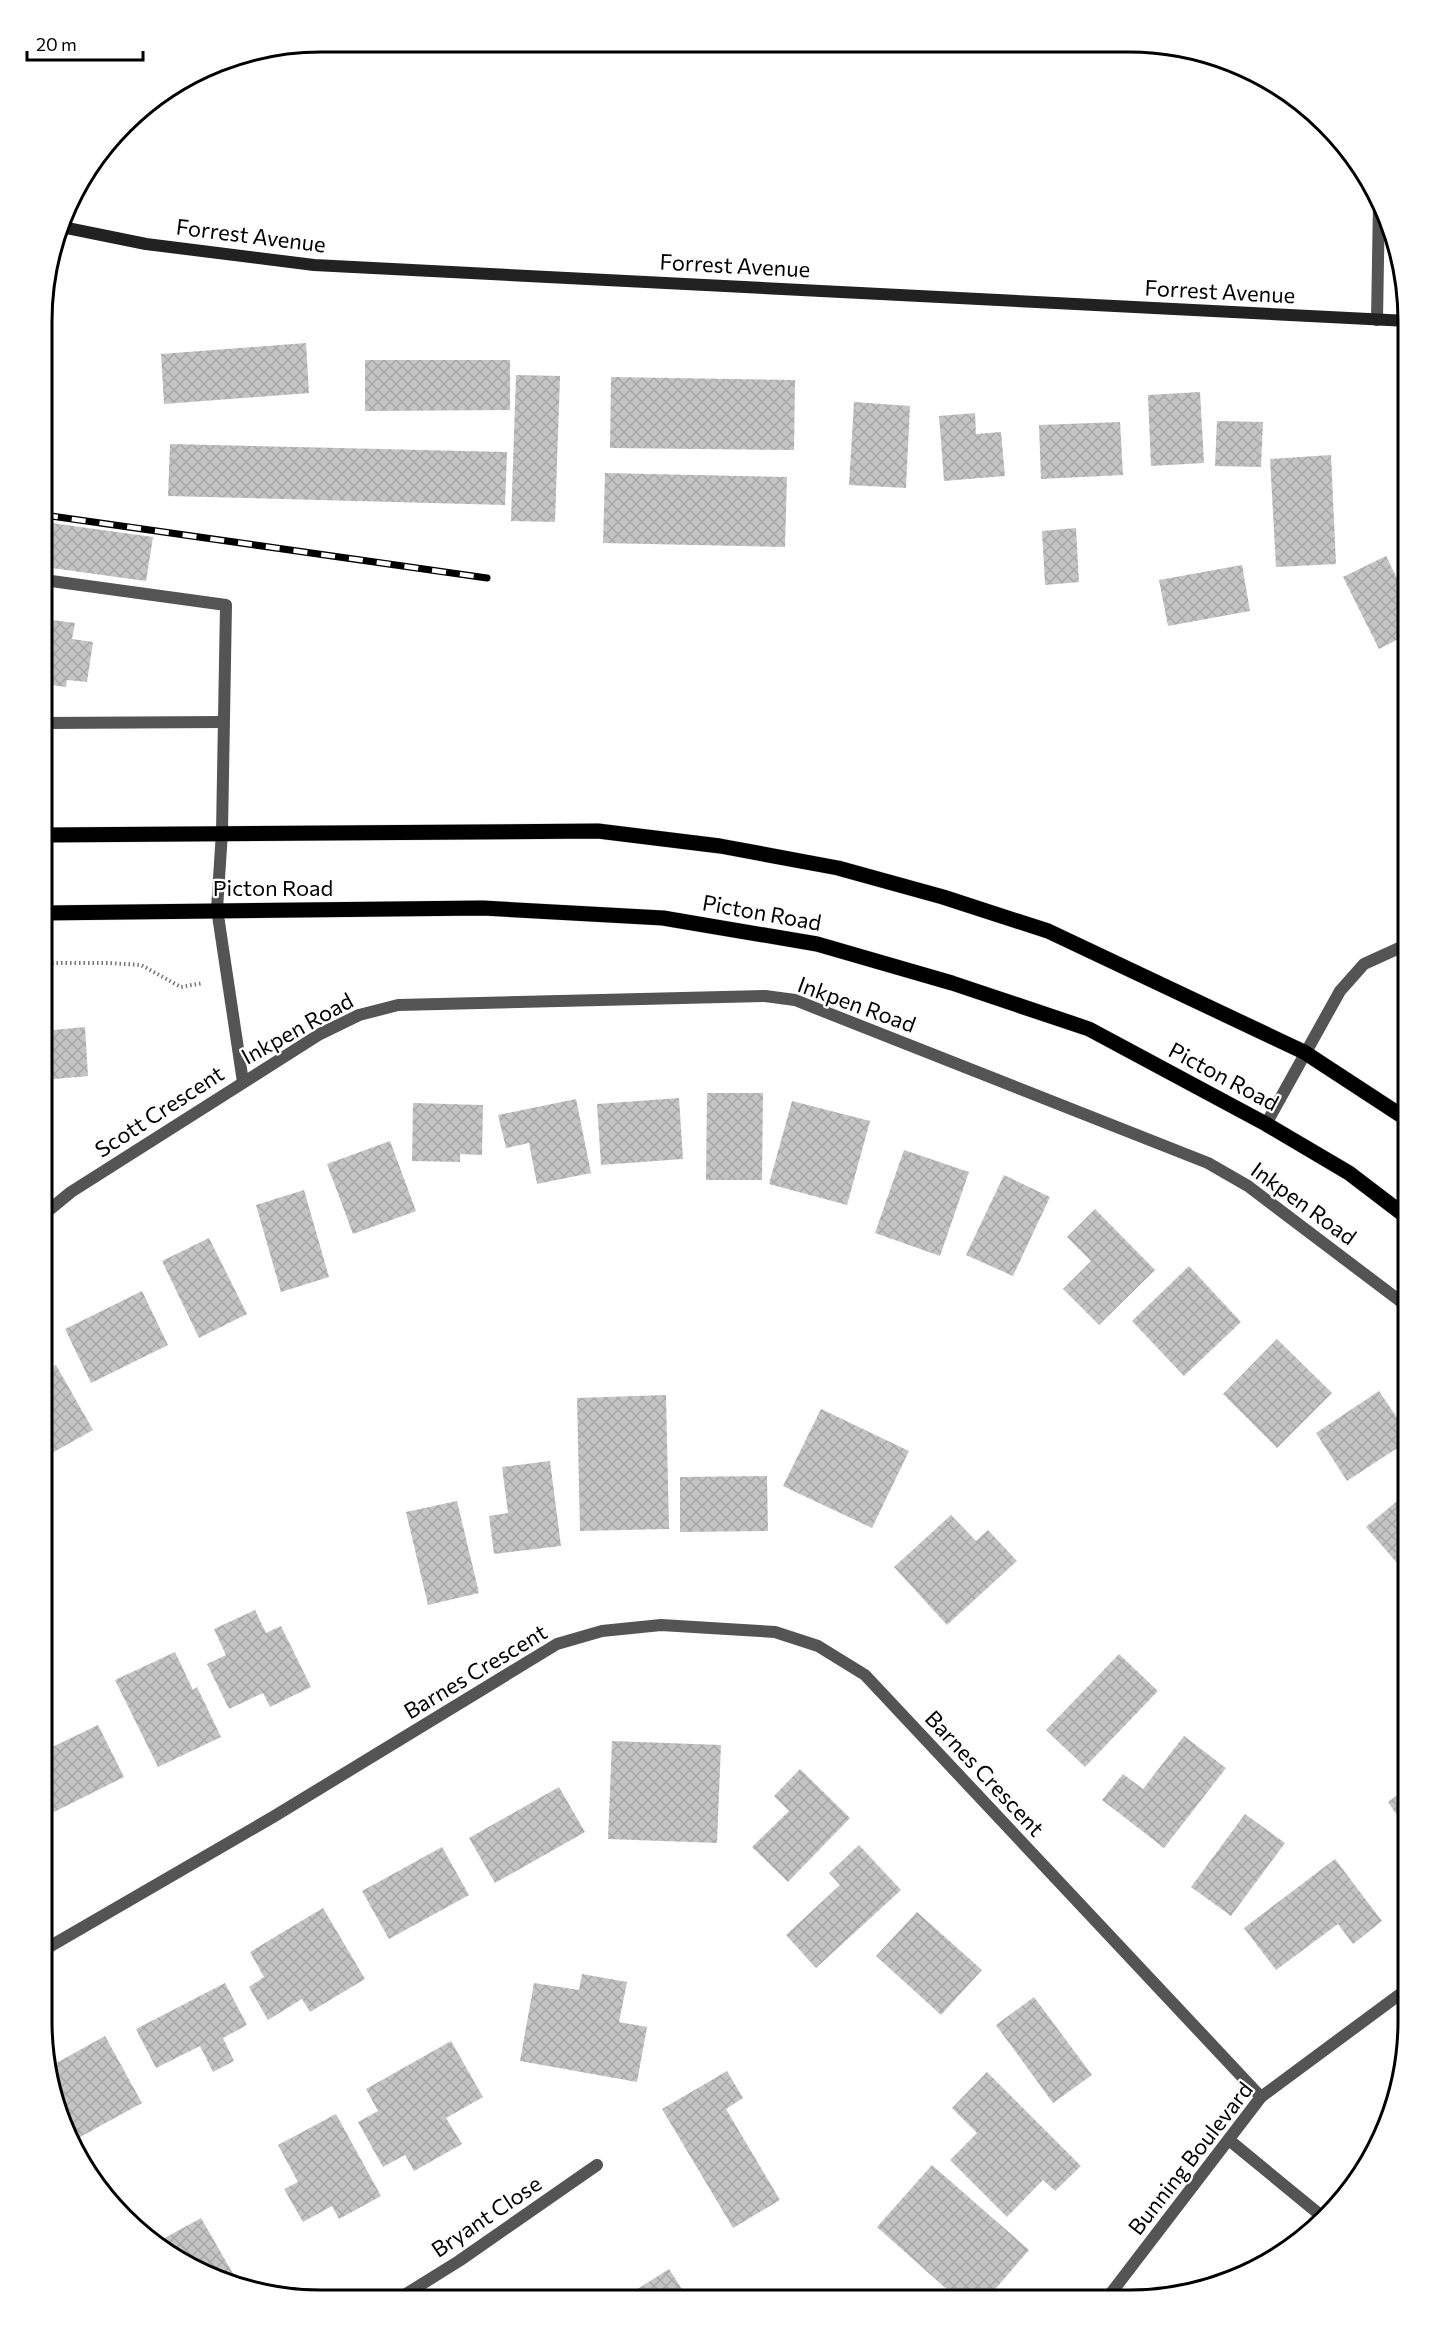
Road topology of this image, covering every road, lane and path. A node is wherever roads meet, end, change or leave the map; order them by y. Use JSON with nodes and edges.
{"nodes":[{"id":1,"x":1379,"y":223,"type":"edge"},
{"id":2,"x":69,"y":229,"type":"edge"},
{"id":3,"x":1377,"y":320,"type":"junction"},
{"id":4,"x":1398,"y":321,"type":"edge"},
{"id":5,"x":52,"y":581,"type":"edge"},
{"id":6,"x":224,"y":722,"type":"junction"},
{"id":7,"x":52,"y":723,"type":"edge"},
{"id":8,"x":222,"y":832,"type":"junction"},
{"id":9,"x":52,"y":835,"type":"edge"},
{"id":10,"x":218,"y":909,"type":"junction"},
{"id":11,"x":52,"y":914,"type":"edge"},
{"id":12,"x":1398,"y":949,"type":"edge"},
{"id":13,"x":52,"y":963,"type":"edge"},
{"id":14,"x":228,"y":979,"type":"junction"},
{"id":15,"x":1304,"y":1052,"type":"junction"},
{"id":16,"x":243,"y":1082,"type":"junction"},
{"id":17,"x":1398,"y":1113,"type":"edge"},
{"id":18,"x":1266,"y":1124,"type":"junction"},
{"id":19,"x":52,"y":1208,"type":"edge"},
{"id":20,"x":1398,"y":1210,"type":"edge"},
{"id":21,"x":1398,"y":1299,"type":"edge"},
{"id":22,"x":52,"y":1945,"type":"edge"},
{"id":23,"x":1398,"y":1996,"type":"edge"},
{"id":24,"x":1261,"y":2097,"type":"junction"},
{"id":25,"x":1229,"y":2140,"type":"junction"},
{"id":26,"x":597,"y":2165,"type":"dead end"},
{"id":27,"x":1318,"y":2213,"type":"edge"},
{"id":28,"x":412,"y":2290,"type":"edge"},
{"id":29,"x":1113,"y":2290,"type":"edge"}],
"edges":[{"from":1,"to":3,"type":"street"},
{"from":2,"to":3,"type":"main road","name":"Forrest Avenue"},
{"from":3,"to":4,"type":"main road","name":"Forrest Avenue"},
{"from":5,"to":6,"type":"street","name":"Scott Crescent"},
{"from":6,"to":7,"type":"street"},
{"from":6,"to":8,"type":"street","name":"Scott Crescent"},
{"from":8,"to":9,"type":"main road"},
{"from":8,"to":10,"type":"street","name":"Scott Crescent"},
{"from":8,"to":15,"type":"main road"},
{"from":10,"to":11,"type":"main road","name":"Picton Road"},
{"from":10,"to":14,"type":"street","name":"Scott Crescent"},
{"from":10,"to":18,"type":"main road","name":"Picton Road"},
{"from":12,"to":15,"type":"street"},
{"from":13,"to":14,"type":"path"},
{"from":14,"to":16,"type":"street","name":"Scott Crescent"},
{"from":15,"to":17,"type":"main road"},
{"from":15,"to":18,"type":"street"},
{"from":16,"to":19,"type":"street","name":"Scott Crescent"},
{"from":16,"to":21,"type":"street","name":"Inkpen Road"},
{"from":18,"to":20,"type":"main road","name":"Picton Road"},
{"from":22,"to":24,"type":"street","name":"Barnes Crescent"},
{"from":23,"to":24,"type":"street","name":"Bunning Boulevard"},
{"from":24,"to":25,"type":"street","name":"Bunning Boulevard"},
{"from":25,"to":27,"type":"street"},
{"from":25,"to":29,"type":"street","name":"Bunning Boulevard"},
{"from":26,"to":28,"type":"street","name":"Bryant Close"}]}
